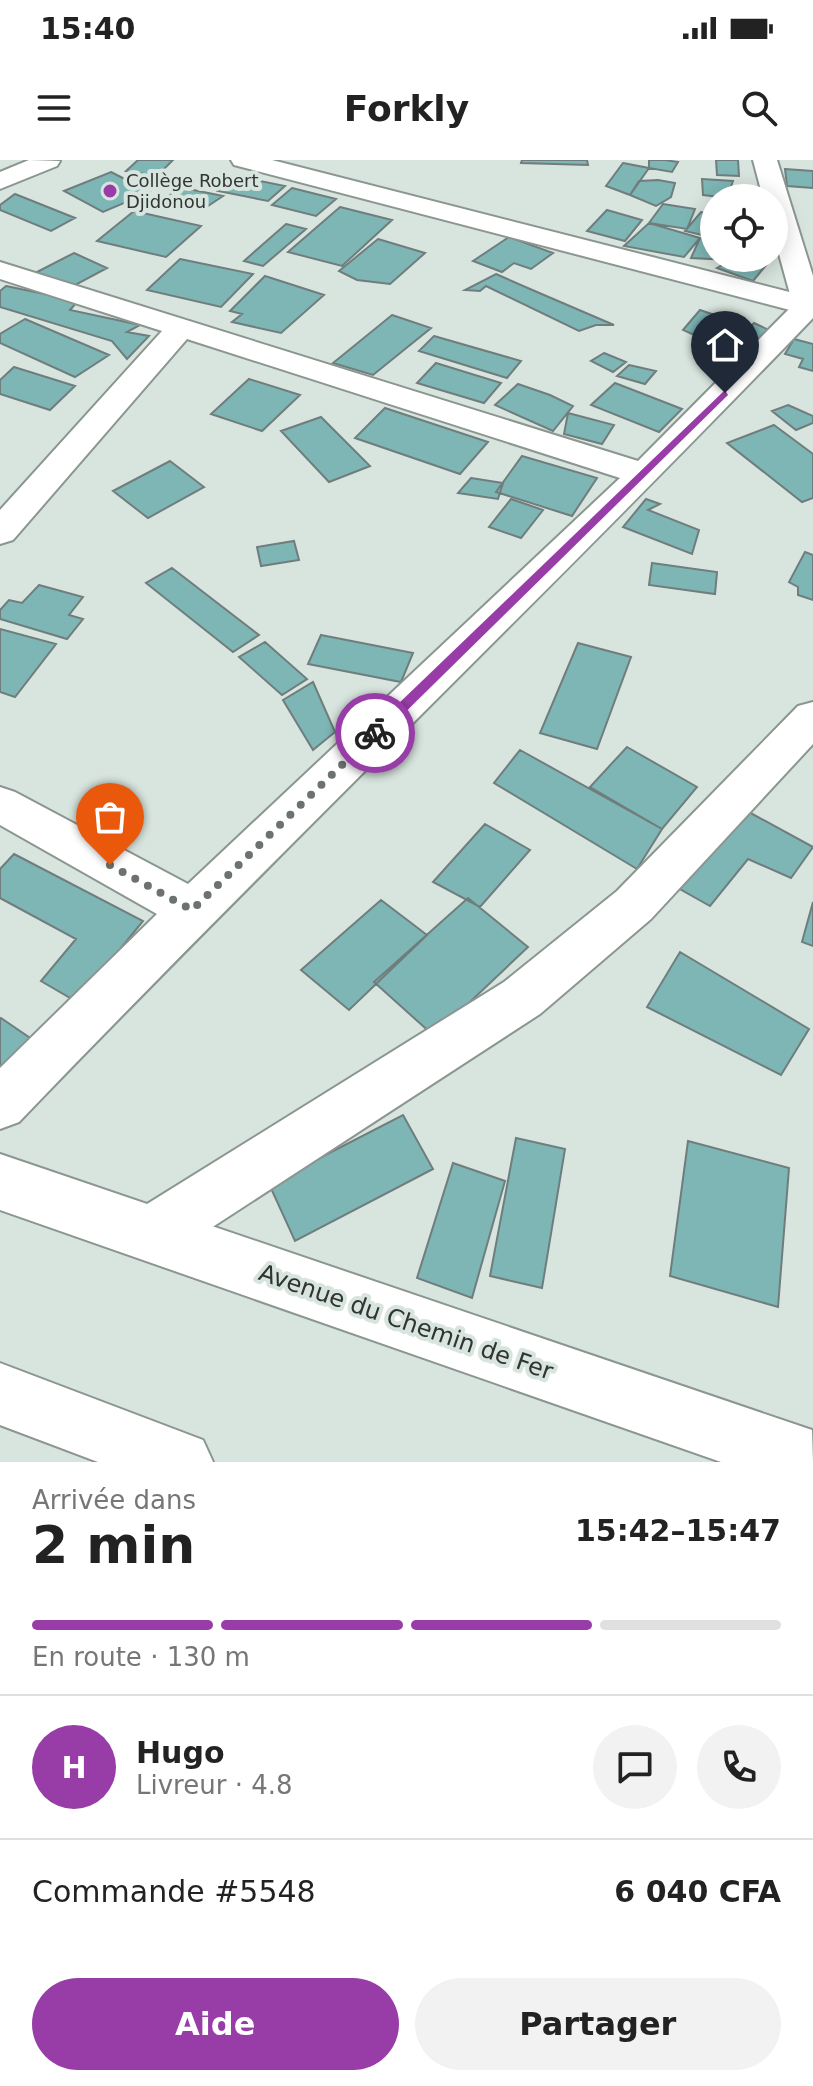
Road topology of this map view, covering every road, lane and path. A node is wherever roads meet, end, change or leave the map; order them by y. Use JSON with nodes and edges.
{"nodes":[{"id":1,"x":8,"y":160,"type":"edge"},
{"id":2,"x":50,"y":160,"type":"edge"},
{"id":3,"x":243,"y":160,"type":"edge"},
{"id":4,"x":765,"y":160,"type":"edge"},
{"id":5,"x":0,"y":181,"type":"edge"},
{"id":6,"x":0,"y":270,"type":"edge"},
{"id":7,"x":810,"y":306,"type":"edge"},
{"id":8,"x":181,"y":327,"type":"junction"},
{"id":9,"x":644,"y":474,"type":"junction"},
{"id":10,"x":0,"y":532,"type":"edge"},
{"id":11,"x":813,"y":717,"type":"edge"},
{"id":12,"x":0,"y":804,"type":"edge"},
{"id":13,"x":192,"y":910,"type":"junction"},
{"id":14,"x":0,"y":1104,"type":"edge"},
{"id":15,"x":0,"y":1182,"type":"edge"},
{"id":16,"x":151,"y":1234,"type":"junction"},
{"id":17,"x":0,"y":1394,"type":"edge"},
{"id":18,"x":181,"y":1462,"type":"edge"},
{"id":19,"x":812,"y":1462,"type":"edge"}],
"edges":[{"from":1,"to":2,"type":"street"},
{"from":2,"to":5,"type":"street"},
{"from":3,"to":7,"type":"street"},
{"from":4,"to":7,"type":"street"},
{"from":6,"to":8,"type":"street"},
{"from":7,"to":9,"type":"street"},
{"from":8,"to":9,"type":"street"},
{"from":8,"to":10,"type":"street"},
{"from":9,"to":13,"type":"street"},
{"from":11,"to":16,"type":"street"},
{"from":12,"to":13,"type":"street"},
{"from":13,"to":14,"type":"street"},
{"from":15,"to":16,"type":"street","name":"Avenue du Chemin de Fer"},
{"from":16,"to":19,"type":"street","name":"Avenue du Chemin de Fer"},
{"from":17,"to":18,"type":"street"}]}
